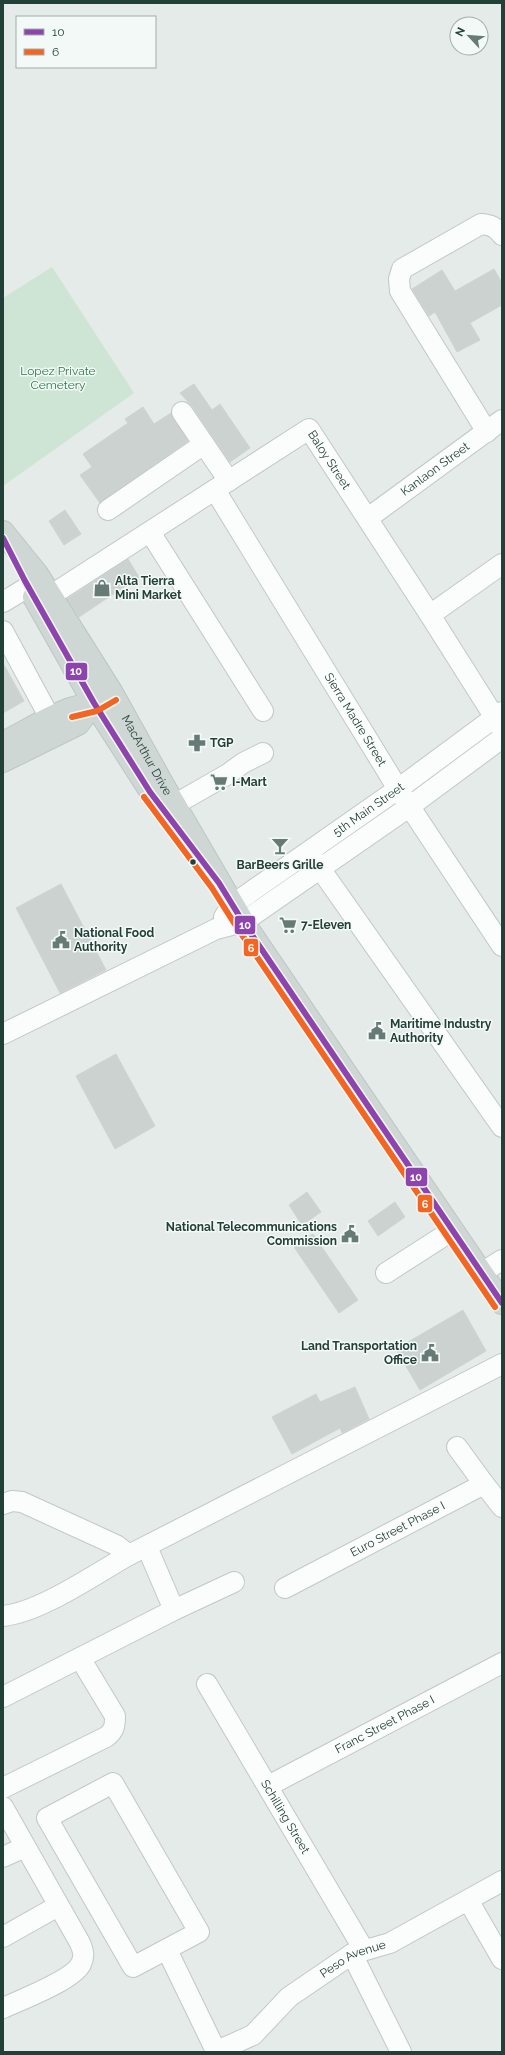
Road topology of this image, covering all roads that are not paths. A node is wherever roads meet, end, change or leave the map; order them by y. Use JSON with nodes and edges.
{"nodes":[{"id":1,"x":502,"y":235,"type":"edge"},
{"id":2,"x":182,"y":412,"type":"dead end"},
{"id":3,"x":494,"y":426,"type":"edge"},
{"id":4,"x":204,"y":444,"type":"junction"},
{"id":5,"x":222,"y":485,"type":"junction"},
{"id":6,"x":108,"y":510,"type":"dead end"},
{"id":7,"x":368,"y":518,"type":"junction"},
{"id":8,"x":3,"y":532,"type":"edge"},
{"id":9,"x":150,"y":532,"type":"junction"},
{"id":10,"x":3,"y":538,"type":"edge"},
{"id":11,"x":502,"y":564,"type":"edge"},
{"id":12,"x":28,"y":587,"type":"junction"},
{"id":13,"x":50,"y":596,"type":"junction"},
{"id":14,"x":3,"y":602,"type":"edge"},
{"id":15,"x":430,"y":615,"type":"junction"},
{"id":16,"x":3,"y":631,"type":"edge"},
{"id":17,"x":103,"y":698,"type":"junction"},
{"id":18,"x":262,"y":711,"type":"dead end"},
{"id":19,"x":50,"y":718,"type":"junction"},
{"id":20,"x":500,"y":720,"type":"edge"},
{"id":21,"x":502,"y":738,"type":"edge"},
{"id":22,"x":3,"y":743,"type":"edge"},
{"id":23,"x":263,"y":753,"type":"dead end"},
{"id":24,"x":3,"y":761,"type":"edge"},
{"id":25,"x":398,"y":789,"type":"junction"},
{"id":26,"x":174,"y":806,"type":"junction"},
{"id":27,"x":409,"y":807,"type":"junction"},
{"id":28,"x":308,"y":852,"type":"junction"},
{"id":29,"x":320,"y":868,"type":"junction"},
{"id":30,"x":219,"y":883,"type":"junction"},
{"id":31,"x":238,"y":914,"type":"junction"},
{"id":32,"x":502,"y":946,"type":"edge"},
{"id":33,"x":3,"y":1034,"type":"edge"},
{"id":34,"x":502,"y":1128,"type":"edge"},
{"id":35,"x":453,"y":1230,"type":"junction"},
{"id":36,"x":502,"y":1260,"type":"edge"},
{"id":37,"x":386,"y":1273,"type":"dead end"},
{"id":38,"x":481,"y":1273,"type":"junction"},
{"id":39,"x":502,"y":1303,"type":"edge"},
{"id":40,"x":502,"y":1364,"type":"edge"},
{"id":41,"x":457,"y":1447,"type":"dead end"},
{"id":42,"x":484,"y":1484,"type":"junction"},
{"id":43,"x":3,"y":1504,"type":"edge"},
{"id":44,"x":502,"y":1507,"type":"edge"},
{"id":45,"x":147,"y":1547,"type":"junction"},
{"id":46,"x":130,"y":1555,"type":"junction"},
{"id":47,"x":234,"y":1582,"type":"dead end"},
{"id":48,"x":285,"y":1588,"type":"dead end"},
{"id":49,"x":174,"y":1610,"type":"junction"},
{"id":50,"x":3,"y":1616,"type":"edge"},
{"id":51,"x":80,"y":1658,"type":"junction"},
{"id":52,"x":502,"y":1663,"type":"edge"},
{"id":53,"x":207,"y":1684,"type":"dead end"},
{"id":54,"x":3,"y":1697,"type":"edge"},
{"id":55,"x":268,"y":1786,"type":"junction"},
{"id":56,"x":3,"y":1788,"type":"edge"},
{"id":57,"x":3,"y":1807,"type":"edge"},
{"id":58,"x":25,"y":1847,"type":"junction"},
{"id":59,"x":3,"y":1857,"type":"edge"},
{"id":60,"x":502,"y":1881,"type":"edge"},
{"id":61,"x":468,"y":1900,"type":"junction"},
{"id":62,"x":58,"y":1906,"type":"junction"},
{"id":63,"x":3,"y":1937,"type":"edge"},
{"id":64,"x":167,"y":1950,"type":"junction"},
{"id":65,"x":358,"y":1952,"type":"junction"},
{"id":66,"x":502,"y":1959,"type":"edge"},
{"id":67,"x":3,"y":2008,"type":"edge"},
{"id":68,"x":216,"y":2052,"type":"edge"},
{"id":69,"x":401,"y":2052,"type":"edge"}],
"edges":[{"from":1,"to":3,"type":"street"},
{"from":2,"to":4,"type":"street","name":"Sierra Madre Street"},
{"from":3,"to":7,"type":"street","name":"Kanlaon Street"},
{"from":4,"to":5,"type":"street","name":"Sierra Madre Street"},
{"from":4,"to":6,"type":"street"},
{"from":5,"to":7,"type":"street","name":"Baloy Street"},
{"from":5,"to":9,"type":"street","name":"Baloy Street"},
{"from":5,"to":25,"type":"street","name":"Sierra Madre Street"},
{"from":7,"to":15,"type":"street","name":"Baloy Street"},
{"from":8,"to":13,"type":"main road","name":"MacArthur Drive"},
{"from":9,"to":13,"type":"street","name":"Baloy Street"},
{"from":9,"to":18,"type":"street"},
{"from":10,"to":12,"type":"main road","name":"MacArthur Drive"},
{"from":11,"to":15,"type":"street"},
{"from":12,"to":14,"type":"street"},
{"from":12,"to":17,"type":"main road","name":"MacArthur Drive"},
{"from":13,"to":17,"type":"main road","name":"MacArthur Drive"},
{"from":15,"to":20,"type":"street","name":"Baloy Street"},
{"from":16,"to":19,"type":"street"},
{"from":17,"to":19,"type":"main road"},
{"from":17,"to":24,"type":"main road"},
{"from":17,"to":26,"type":"main road","name":"MacArthur Drive"},
{"from":17,"to":30,"type":"main road","name":"MacArthur Drive"},
{"from":19,"to":22,"type":"main road"},
{"from":20,"to":25,"type":"street","name":"5th Main Street"},
{"from":21,"to":27,"type":"street","name":"5th Main Street"},
{"from":23,"to":26,"type":"street"},
{"from":25,"to":27,"type":"street","name":"Sierra Madre Street"},
{"from":25,"to":28,"type":"street","name":"5th Main Street"},
{"from":26,"to":30,"type":"main road","name":"MacArthur Drive"},
{"from":27,"to":29,"type":"street","name":"5th Main Street"},
{"from":27,"to":32,"type":"street","name":"Sierra Madre Street"},
{"from":28,"to":29,"type":"street"},
{"from":28,"to":31,"type":"street","name":"5th Main Street"},
{"from":29,"to":31,"type":"street","name":"5th Main Street"},
{"from":29,"to":34,"type":"street"},
{"from":30,"to":31,"type":"main road","name":"MacArthur Drive"},
{"from":31,"to":33,"type":"street"},
{"from":31,"to":35,"type":"main road","name":"MacArthur Drive"},
{"from":35,"to":37,"type":"street"},
{"from":35,"to":38,"type":"main road","name":"MacArthur Drive"},
{"from":36,"to":38,"type":"street"},
{"from":38,"to":39,"type":"main road","name":"MacArthur Drive"},
{"from":40,"to":45,"type":"street"},
{"from":41,"to":42,"type":"street"},
{"from":42,"to":44,"type":"street"},
{"from":42,"to":48,"type":"street","name":"Euro Street Phase I"},
{"from":43,"to":46,"type":"street"},
{"from":45,"to":46,"type":"street"},
{"from":45,"to":49,"type":"street"},
{"from":46,"to":50,"type":"street"},
{"from":47,"to":49,"type":"street"},
{"from":49,"to":51,"type":"street"},
{"from":51,"to":54,"type":"street"},
{"from":51,"to":56,"type":"street"},
{"from":52,"to":55,"type":"street","name":"Franc Street Phase I"},
{"from":53,"to":55,"type":"street","name":"Schilling Street"},
{"from":55,"to":65,"type":"street","name":"Schilling Street"},
{"from":57,"to":58,"type":"street"},
{"from":58,"to":59,"type":"street"},
{"from":58,"to":62,"type":"street"},
{"from":60,"to":61,"type":"street","name":"Peso Avenue"},
{"from":61,"to":65,"type":"street","name":"Peso Avenue"},
{"from":61,"to":66,"type":"street"},
{"from":62,"to":63,"type":"street"},
{"from":62,"to":67,"type":"street"},
{"from":64,"to":64,"type":"street"},
{"from":64,"to":68,"type":"street"},
{"from":65,"to":68,"type":"street","name":"Peso Avenue"},
{"from":65,"to":69,"type":"street","name":"Schilling Street"}]}
